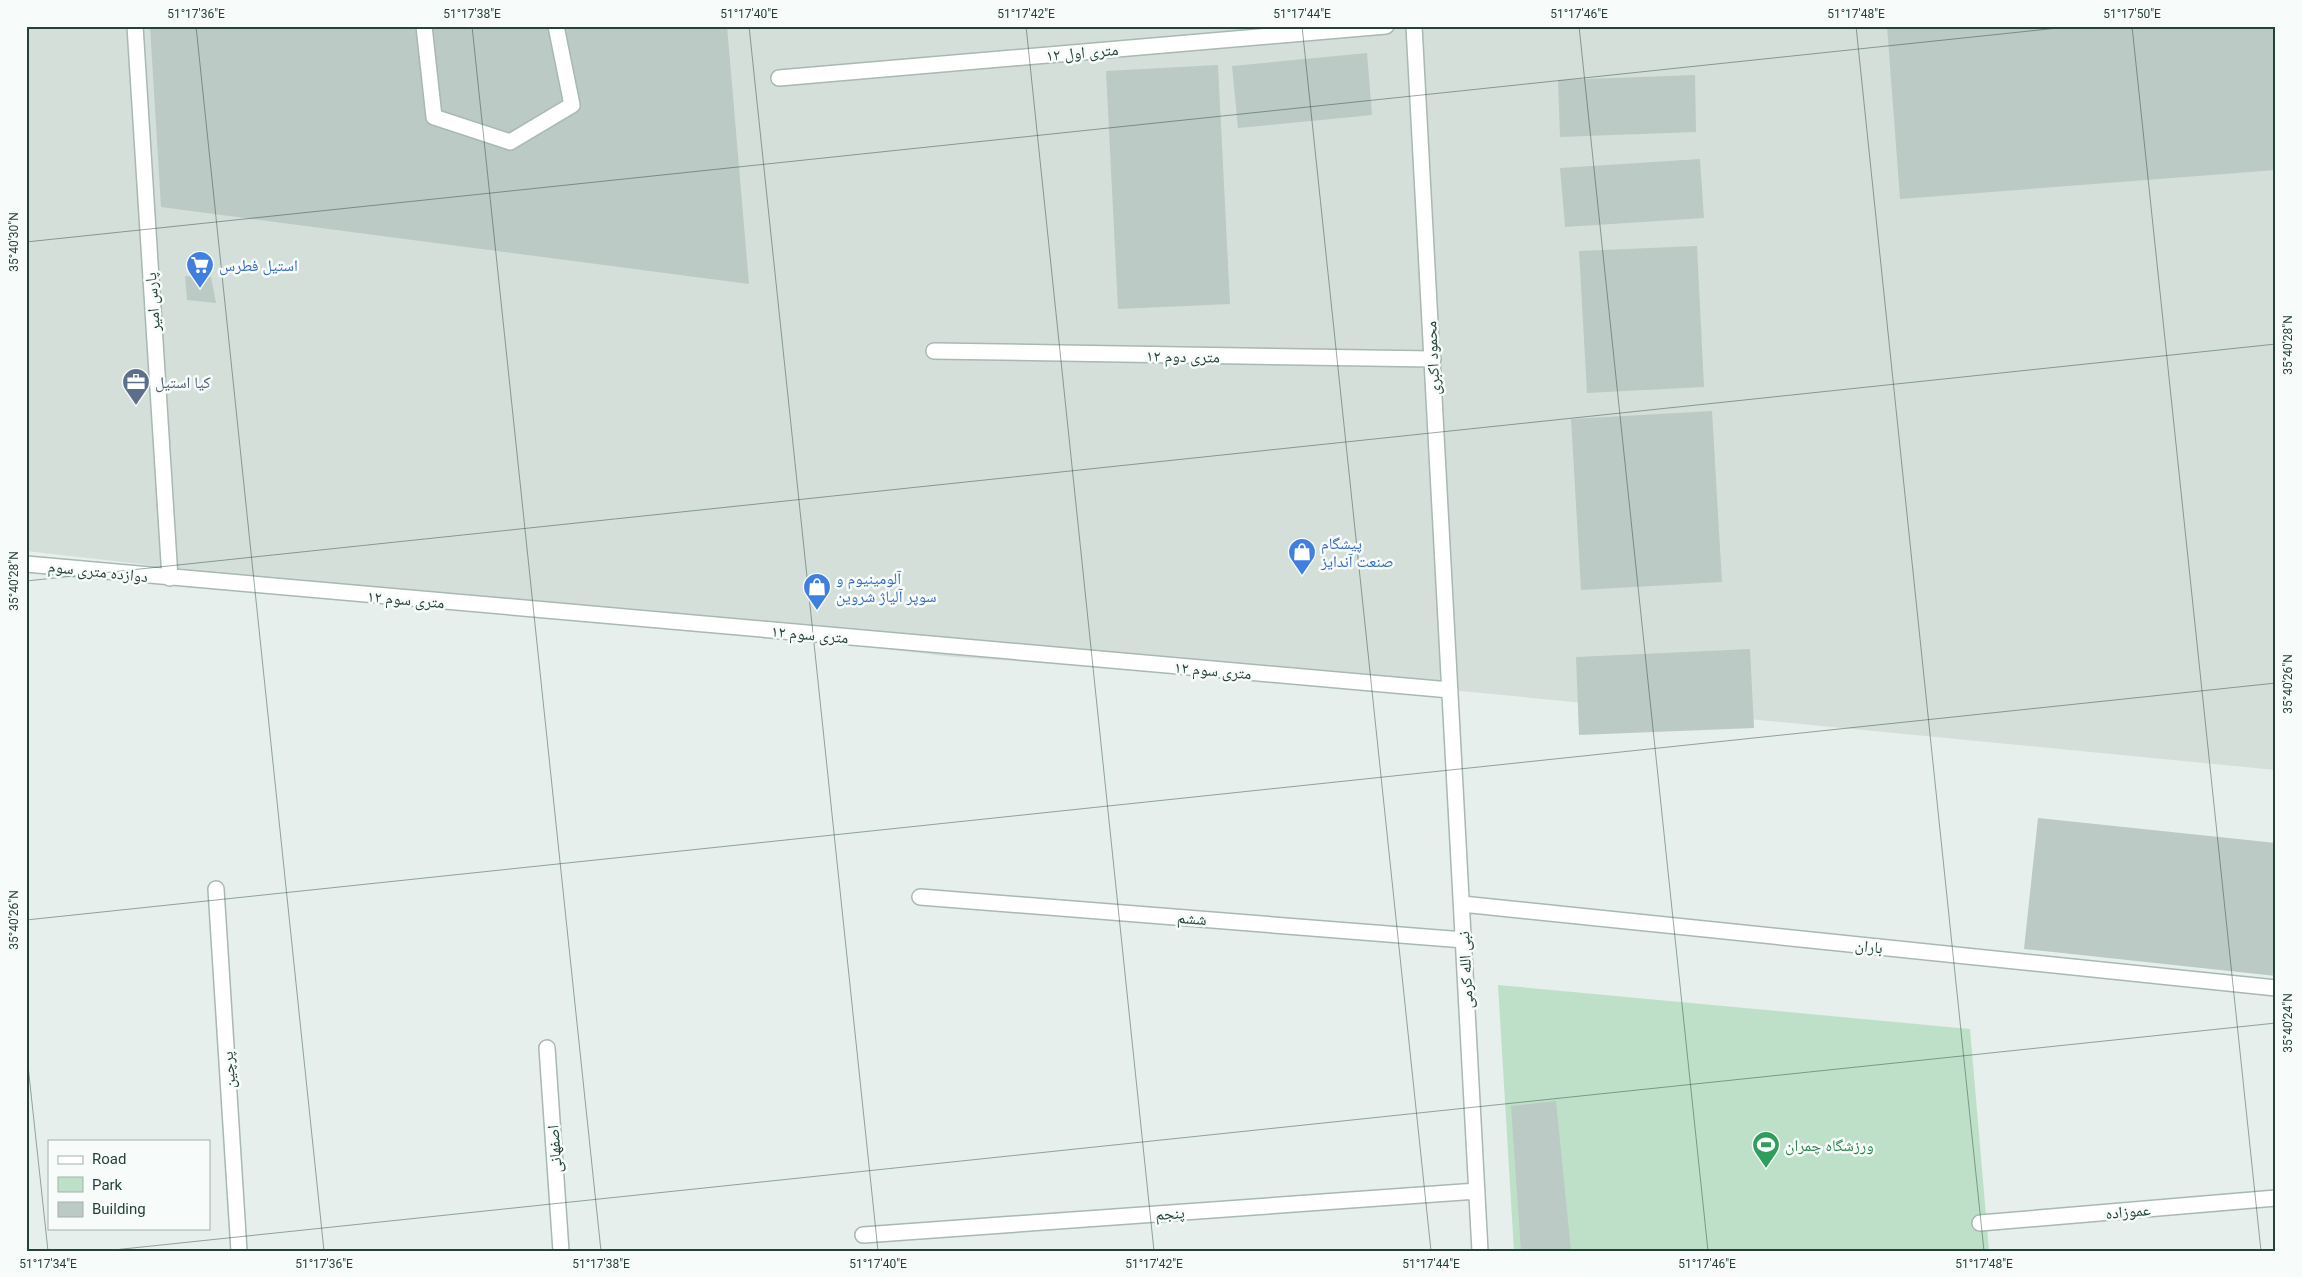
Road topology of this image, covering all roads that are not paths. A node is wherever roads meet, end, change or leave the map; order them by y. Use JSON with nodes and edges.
{"nodes":[{"id":1,"x":135,"y":26,"type":"edge"},
{"id":2,"x":424,"y":26,"type":"edge"},
{"id":3,"x":556,"y":26,"type":"edge"},
{"id":4,"x":1386,"y":26,"type":"edge"},
{"id":5,"x":1414,"y":26,"type":"edge"},
{"id":6,"x":778,"y":78,"type":"dead end"},
{"id":7,"x":934,"y":351,"type":"dead end"},
{"id":8,"x":1432,"y":359,"type":"junction"},
{"id":9,"x":26,"y":564,"type":"edge"},
{"id":10,"x":170,"y":578,"type":"junction"},
{"id":11,"x":1450,"y":690,"type":"junction"},
{"id":12,"x":216,"y":889,"type":"dead end"},
{"id":13,"x":920,"y":897,"type":"dead end"},
{"id":14,"x":1462,"y":904,"type":"junction"},
{"id":15,"x":1464,"y":940,"type":"junction"},
{"id":16,"x":2276,"y":988,"type":"edge"},
{"id":17,"x":547,"y":1048,"type":"dead end"},
{"id":18,"x":1477,"y":1191,"type":"junction"},
{"id":19,"x":2276,"y":1198,"type":"edge"},
{"id":20,"x":1980,"y":1224,"type":"dead end"},
{"id":21,"x":863,"y":1235,"type":"dead end"},
{"id":22,"x":239,"y":1251,"type":"edge"},
{"id":23,"x":561,"y":1251,"type":"edge"},
{"id":24,"x":1480,"y":1251,"type":"edge"}],
"edges":[{"from":1,"to":10,"type":"street","name":"پارس امیر"},
{"from":2,"to":3,"type":"street"},
{"from":4,"to":6,"type":"street","name":"۱۲ متری اول"},
{"from":5,"to":8,"type":"street","name":"محمود اکبری"},
{"from":7,"to":8,"type":"street","name":"۱۲ متری دوم"},
{"from":8,"to":11,"type":"street","name":"محمود اکبری"},
{"from":9,"to":10,"type":"street","name":"دوازده متری سوم"},
{"from":10,"to":11,"type":"street","name":"۱۲ متری سوم"},
{"from":11,"to":14,"type":"street","name":"نبی الله کرمی"},
{"from":12,"to":22,"type":"street","name":"پرچین"},
{"from":13,"to":15,"type":"street","name":"ششم"},
{"from":14,"to":15,"type":"street","name":"نبی الله کرمی"},
{"from":14,"to":16,"type":"street","name":"باران"},
{"from":15,"to":18,"type":"street","name":"نبی الله کرمی"},
{"from":17,"to":23,"type":"street","name":"اصفهانی"},
{"from":18,"to":21,"type":"street","name":"پنجم"},
{"from":18,"to":24,"type":"street","name":"نبی الله کرمی"},
{"from":19,"to":20,"type":"street","name":"عموزاده"}]}
